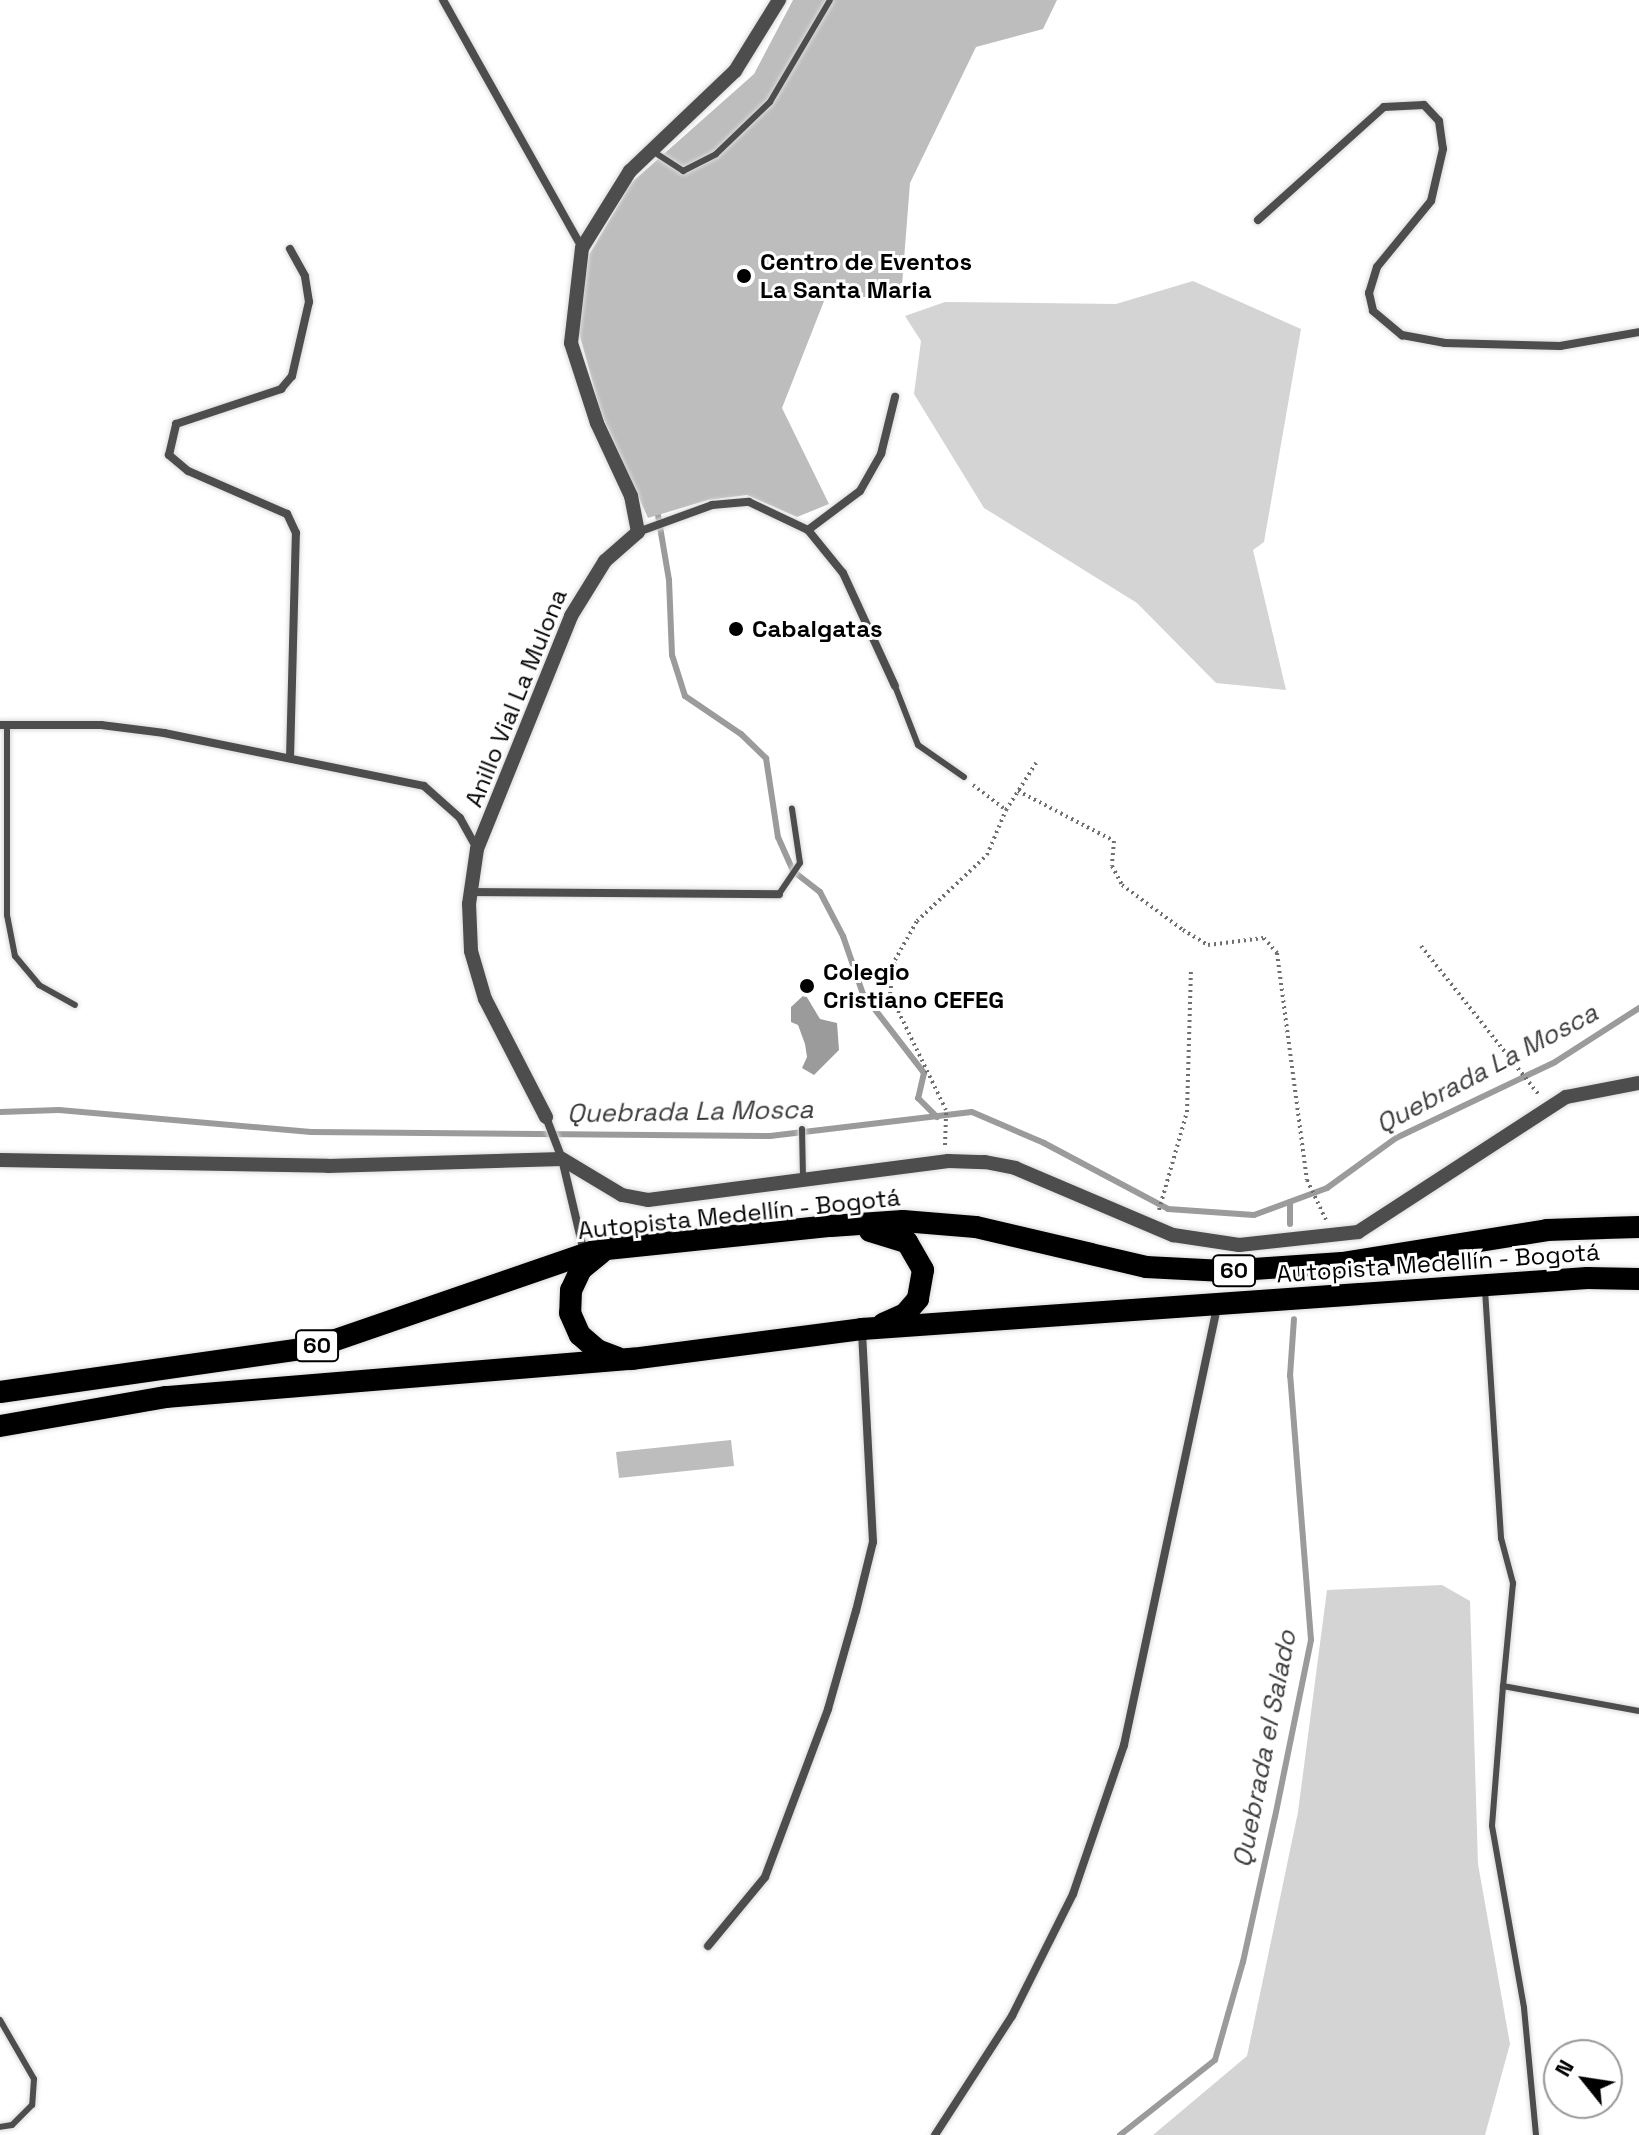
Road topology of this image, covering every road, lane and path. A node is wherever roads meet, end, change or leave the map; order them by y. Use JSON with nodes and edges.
{"nodes":[{"id":1,"x":443,"y":0,"type":"edge"},
{"id":2,"x":779,"y":0,"type":"edge"},
{"id":3,"x":830,"y":0,"type":"edge"},
{"id":4,"x":651,"y":149,"type":"junction"},
{"id":5,"x":1258,"y":220,"type":"dead end"},
{"id":6,"x":582,"y":248,"type":"junction"},
{"id":7,"x":290,"y":249,"type":"dead end"},
{"id":8,"x":1639,"y":332,"type":"edge"},
{"id":9,"x":895,"y":397,"type":"dead end"},
{"id":10,"x":642,"y":530,"type":"junction"},
{"id":11,"x":808,"y":530,"type":"junction"},
{"id":12,"x":895,"y":686,"type":"joint"},
{"id":13,"x":4,"y":724,"type":"edge"},
{"id":14,"x":290,"y":758,"type":"junction"},
{"id":15,"x":1036,"y":763,"type":"dead end"},
{"id":16,"x":964,"y":777,"type":"joint"},
{"id":17,"x":1018,"y":791,"type":"junction"},
{"id":18,"x":792,"y":809,"type":"dead end"},
{"id":19,"x":1006,"y":810,"type":"junction"},
{"id":20,"x":477,"y":849,"type":"junction"},
{"id":21,"x":470,"y":892,"type":"junction"},
{"id":22,"x":779,"y":894,"type":"joint"},
{"id":23,"x":1421,"y":946,"type":"dead end"},
{"id":24,"x":1191,"y":969,"type":"dead end"},
{"id":25,"x":75,"y":1005,"type":"dead end"},
{"id":26,"x":1639,"y":1083,"type":"edge"},
{"id":27,"x":1543,"y":1099,"type":"dead end"},
{"id":28,"x":546,"y":1117,"type":"joint"},
{"id":29,"x":802,"y":1129,"type":"dead end"},
{"id":30,"x":945,"y":1144,"type":"dead end"},
{"id":31,"x":562,"y":1159,"type":"junction"},
{"id":32,"x":0,"y":1160,"type":"edge"},
{"id":33,"x":803,"y":1178,"type":"junction"},
{"id":34,"x":1162,"y":1197,"type":"dead end"},
{"id":35,"x":831,"y":1226,"type":"junction"},
{"id":36,"x":1330,"y":1227,"type":"dead end"},
{"id":37,"x":1639,"y":1227,"type":"edge"},
{"id":38,"x":621,"y":1247,"type":"junction"},
{"id":39,"x":585,"y":1253,"type":"junction"},
{"id":40,"x":1639,"y":1279,"type":"edge"},
{"id":41,"x":1485,"y":1287,"type":"junction"},
{"id":42,"x":1218,"y":1303,"type":"junction"},
{"id":43,"x":862,"y":1329,"type":"junction"},
{"id":44,"x":632,"y":1359,"type":"junction"},
{"id":45,"x":0,"y":1392,"type":"edge"},
{"id":46,"x":0,"y":1426,"type":"edge"},
{"id":47,"x":1503,"y":1686,"type":"junction"},
{"id":48,"x":1639,"y":1711,"type":"edge"},
{"id":49,"x":708,"y":1946,"type":"dead end"},
{"id":50,"x":0,"y":2020,"type":"edge"},
{"id":51,"x":0,"y":2127,"type":"edge"},
{"id":52,"x":935,"y":2135,"type":"edge"},
{"id":53,"x":1536,"y":2135,"type":"edge"}],
"edges":[{"from":1,"to":6,"type":"street"},
{"from":2,"to":4,"type":"street"},
{"from":3,"to":4,"type":"lane"},
{"from":4,"to":6,"type":"street"},
{"from":5,"to":8,"type":"street"},
{"from":6,"to":10,"type":"street"},
{"from":7,"to":14,"type":"street"},
{"from":9,"to":11,"type":"street"},
{"from":10,"to":11,"type":"street"},
{"from":10,"to":20,"type":"street","name":"Anillo Vial La Mulona"},
{"from":11,"to":12,"type":"street"},
{"from":12,"to":16,"type":"lane"},
{"from":13,"to":14,"type":"street"},
{"from":13,"to":25,"type":"lane"},
{"from":14,"to":20,"type":"street"},
{"from":15,"to":17,"type":"path"},
{"from":16,"to":19,"type":"path"},
{"from":17,"to":19,"type":"path"},
{"from":17,"to":36,"type":"path"},
{"from":18,"to":22,"type":"lane"},
{"from":19,"to":30,"type":"path"},
{"from":20,"to":21,"type":"street","name":"Anillo Vial La Mulona"},
{"from":21,"to":22,"type":"street"},
{"from":21,"to":28,"type":"street","name":"Anillo Vial La Mulona"},
{"from":23,"to":27,"type":"path"},
{"from":24,"to":34,"type":"path"},
{"from":26,"to":33,"type":"street"},
{"from":28,"to":31,"type":"street"},
{"from":29,"to":33,"type":"lane"},
{"from":31,"to":32,"type":"street"},
{"from":31,"to":33,"type":"street"},
{"from":31,"to":39,"type":"street"},
{"from":35,"to":37,"type":"highway","name":"Autopista Medellín - Bogotá","number":"60"},
{"from":35,"to":38,"type":"highway","name":"Autopista Medellín - Bogotá","number":"60"},
{"from":35,"to":43,"type":"highway"},
{"from":38,"to":39,"type":"highway","name":"Autopista Medellín - Bogotá","number":"60"},
{"from":38,"to":44,"type":"highway"},
{"from":39,"to":45,"type":"highway","name":"Autopista Medellín - Bogotá","number":"60"},
{"from":40,"to":41,"type":"highway","name":"Autopista Medellín - Bogotá","number":"60"},
{"from":41,"to":42,"type":"highway","name":"Autopista Medellín - Bogotá","number":"60"},
{"from":41,"to":47,"type":"lane"},
{"from":42,"to":43,"type":"highway","name":"Autopista Medellín - Bogotá","number":"60"},
{"from":42,"to":52,"type":"street"},
{"from":43,"to":44,"type":"highway","name":"Autopista Medellín - Bogotá","number":"60"},
{"from":43,"to":49,"type":"street"},
{"from":44,"to":46,"type":"highway","name":"Autopista Medellín - Bogotá","number":"60"},
{"from":47,"to":48,"type":"lane"},
{"from":47,"to":53,"type":"lane"},
{"from":50,"to":51,"type":"lane"}]}
